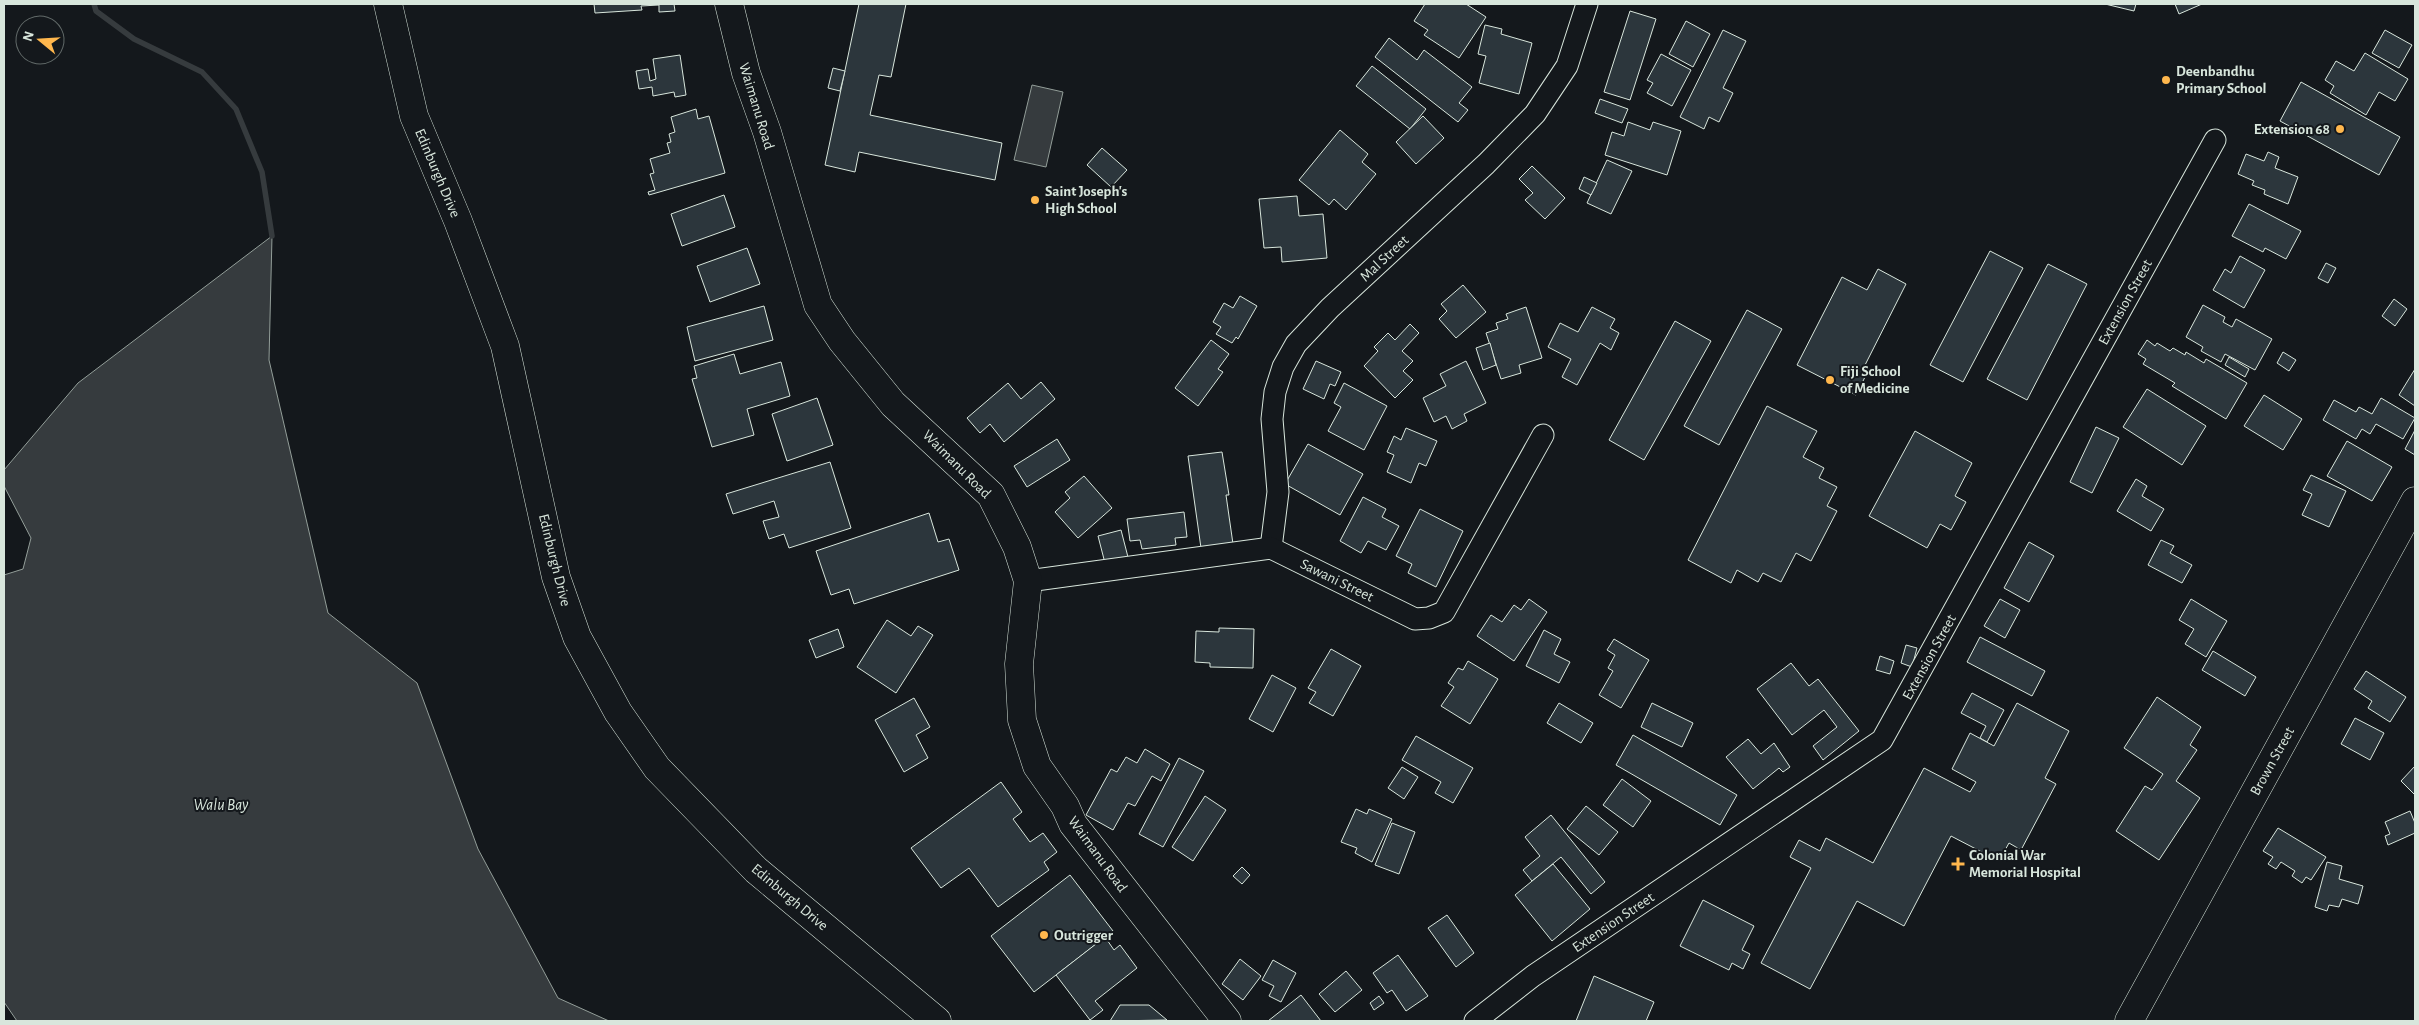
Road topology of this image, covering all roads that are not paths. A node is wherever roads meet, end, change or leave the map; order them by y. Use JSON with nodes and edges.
{"nodes":[{"id":1,"x":388,"y":4,"type":"edge"},
{"id":2,"x":729,"y":4,"type":"edge"},
{"id":3,"x":1587,"y":4,"type":"edge"},
{"id":4,"x":2215,"y":140,"type":"dead end"},
{"id":5,"x":1543,"y":435,"type":"dead end"},
{"id":6,"x":2415,"y":501,"type":"edge"},
{"id":7,"x":1271,"y":548,"type":"junction"},
{"id":8,"x":1028,"y":581,"type":"junction"},
{"id":9,"x":937,"y":1021,"type":"edge"},
{"id":10,"x":1227,"y":1021,"type":"edge"},
{"id":11,"x":1475,"y":1021,"type":"edge"},
{"id":12,"x":2129,"y":1021,"type":"edge"}],
"edges":[{"from":1,"to":9,"type":"main road","name":"Edinburgh Drive"},
{"from":2,"to":8,"type":"main road","name":"Waimanu Road"},
{"from":3,"to":7,"type":"street","name":"Mal Street"},
{"from":4,"to":11,"type":"street","name":"Extension Street"},
{"from":5,"to":7,"type":"street","name":"Sawani Street"},
{"from":6,"to":12,"type":"main road","name":"Brown Street"},
{"from":7,"to":8,"type":"street"},
{"from":8,"to":10,"type":"main road","name":"Waimanu Road"}]}
